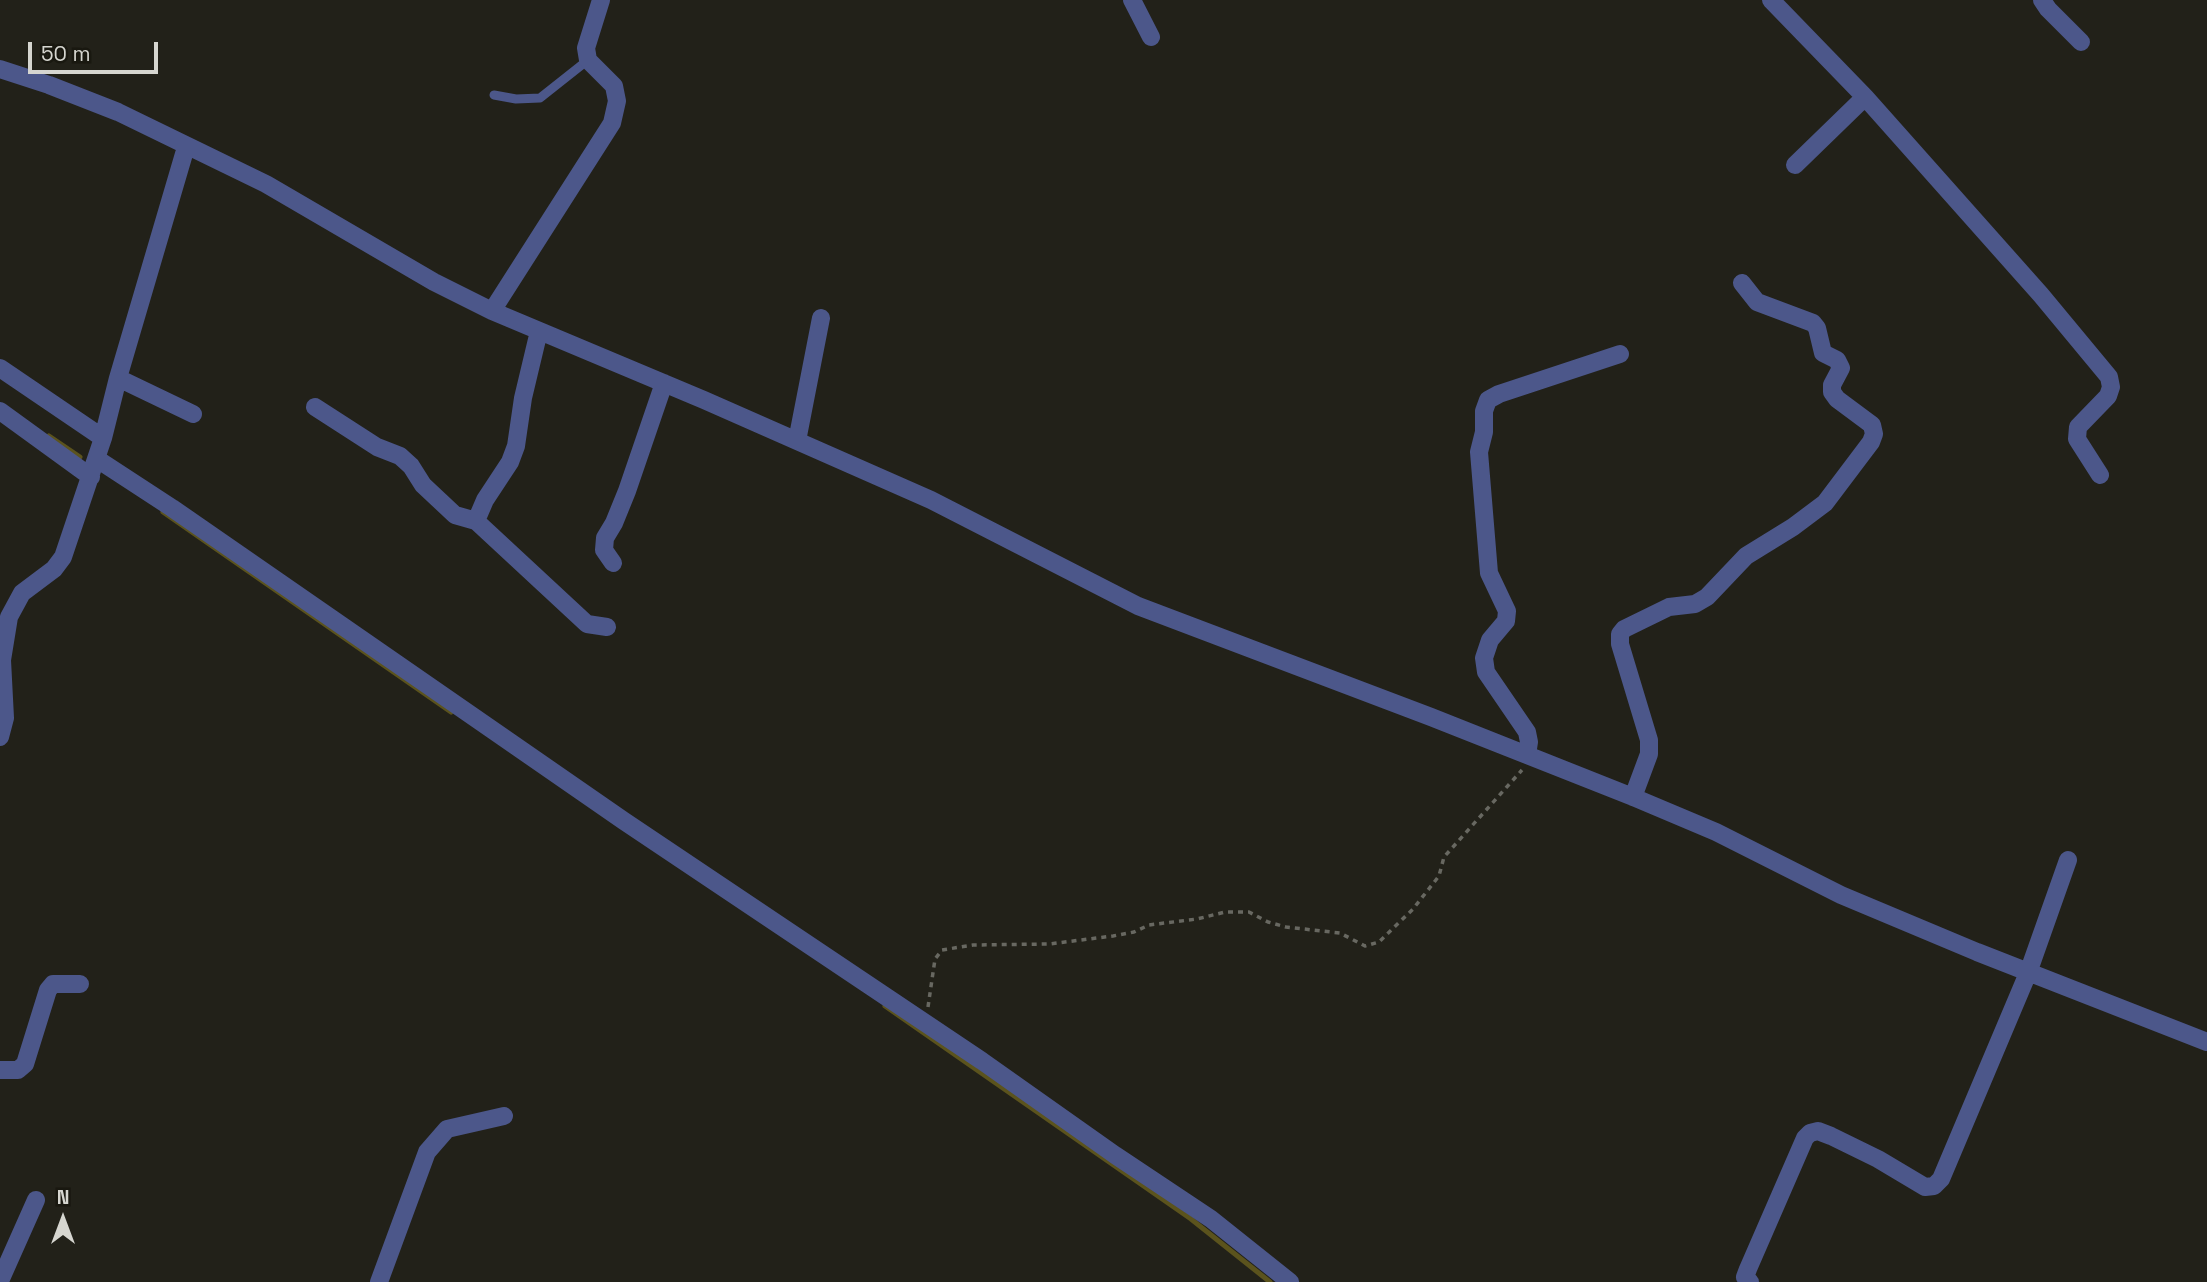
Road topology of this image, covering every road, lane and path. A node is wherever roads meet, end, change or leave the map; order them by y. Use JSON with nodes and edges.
{"nodes":[{"id":1,"x":601,"y":0,"type":"edge"},
{"id":2,"x":1132,"y":0,"type":"edge"},
{"id":3,"x":1771,"y":0,"type":"edge"},
{"id":4,"x":2042,"y":0,"type":"edge"},
{"id":5,"x":1151,"y":37,"type":"dead end"},
{"id":6,"x":2081,"y":42,"type":"dead end"},
{"id":7,"x":588,"y":60,"type":"junction"},
{"id":8,"x":0,"y":69,"type":"edge"},
{"id":9,"x":494,"y":95,"type":"dead end"},
{"id":10,"x":1865,"y":97,"type":"junction"},
{"id":11,"x":186,"y":147,"type":"junction"},
{"id":12,"x":1795,"y":164,"type":"dead end"},
{"id":13,"x":1742,"y":283,"type":"dead end"},
{"id":14,"x":492,"y":312,"type":"junction"},
{"id":15,"x":821,"y":318,"type":"dead end"},
{"id":16,"x":538,"y":331,"type":"junction"},
{"id":17,"x":1620,"y":354,"type":"dead end"},
{"id":18,"x":0,"y":368,"type":"edge"},
{"id":19,"x":118,"y":378,"type":"junction"},
{"id":20,"x":664,"y":383,"type":"junction"},
{"id":21,"x":315,"y":407,"type":"dead end"},
{"id":22,"x":0,"y":411,"type":"edge"},
{"id":23,"x":193,"y":414,"type":"dead end"},
{"id":24,"x":103,"y":438,"type":"junction"},
{"id":25,"x":797,"y":441,"type":"junction"},
{"id":26,"x":97,"y":459,"type":"junction"},
{"id":27,"x":2100,"y":475,"type":"dead end"},
{"id":28,"x":91,"y":477,"type":"junction"},
{"id":29,"x":477,"y":521,"type":"junction"},
{"id":30,"x":612,"y":563,"type":"dead end"},
{"id":31,"x":607,"y":627,"type":"dead end"},
{"id":32,"x":0,"y":737,"type":"edge"},
{"id":33,"x":1530,"y":756,"type":"junction"},
{"id":34,"x":1633,"y":797,"type":"junction"},
{"id":35,"x":2068,"y":860,"type":"dead end"},
{"id":36,"x":2028,"y":973,"type":"junction"},
{"id":37,"x":80,"y":984,"type":"dead end"},
{"id":38,"x":924,"y":1023,"type":"junction"},
{"id":39,"x":2207,"y":1042,"type":"edge"},
{"id":40,"x":0,"y":1070,"type":"edge"},
{"id":41,"x":504,"y":1116,"type":"dead end"},
{"id":42,"x":36,"y":1200,"type":"dead end"},
{"id":43,"x":0,"y":1281,"type":"edge"},
{"id":44,"x":379,"y":1282,"type":"edge"},
{"id":45,"x":1290,"y":1282,"type":"edge"},
{"id":46,"x":1750,"y":1282,"type":"edge"}],
"edges":[{"from":1,"to":7,"type":"street"},
{"from":2,"to":5,"type":"street"},
{"from":3,"to":10,"type":"street"},
{"from":4,"to":6,"type":"street"},
{"from":7,"to":9,"type":"lane"},
{"from":7,"to":14,"type":"street"},
{"from":8,"to":11,"type":"street"},
{"from":10,"to":12,"type":"street"},
{"from":10,"to":27,"type":"street"},
{"from":11,"to":14,"type":"street"},
{"from":11,"to":19,"type":"street"},
{"from":13,"to":34,"type":"street"},
{"from":14,"to":16,"type":"street"},
{"from":15,"to":25,"type":"street"},
{"from":16,"to":20,"type":"street"},
{"from":16,"to":29,"type":"street"},
{"from":17,"to":33,"type":"street"},
{"from":18,"to":24,"type":"street"},
{"from":19,"to":23,"type":"street"},
{"from":19,"to":24,"type":"street"},
{"from":20,"to":25,"type":"street"},
{"from":20,"to":30,"type":"street"},
{"from":21,"to":29,"type":"street"},
{"from":22,"to":28,"type":"street"},
{"from":24,"to":26,"type":"street"},
{"from":25,"to":33,"type":"street"},
{"from":26,"to":28,"type":"street"},
{"from":26,"to":38,"type":"street"},
{"from":28,"to":32,"type":"street"},
{"from":29,"to":31,"type":"street"},
{"from":33,"to":34,"type":"street"},
{"from":33,"to":38,"type":"path"},
{"from":34,"to":36,"type":"street"},
{"from":35,"to":36,"type":"street"},
{"from":36,"to":39,"type":"street"},
{"from":36,"to":46,"type":"street"},
{"from":37,"to":40,"type":"street"},
{"from":38,"to":45,"type":"street"},
{"from":41,"to":44,"type":"street"},
{"from":42,"to":43,"type":"street"}]}
